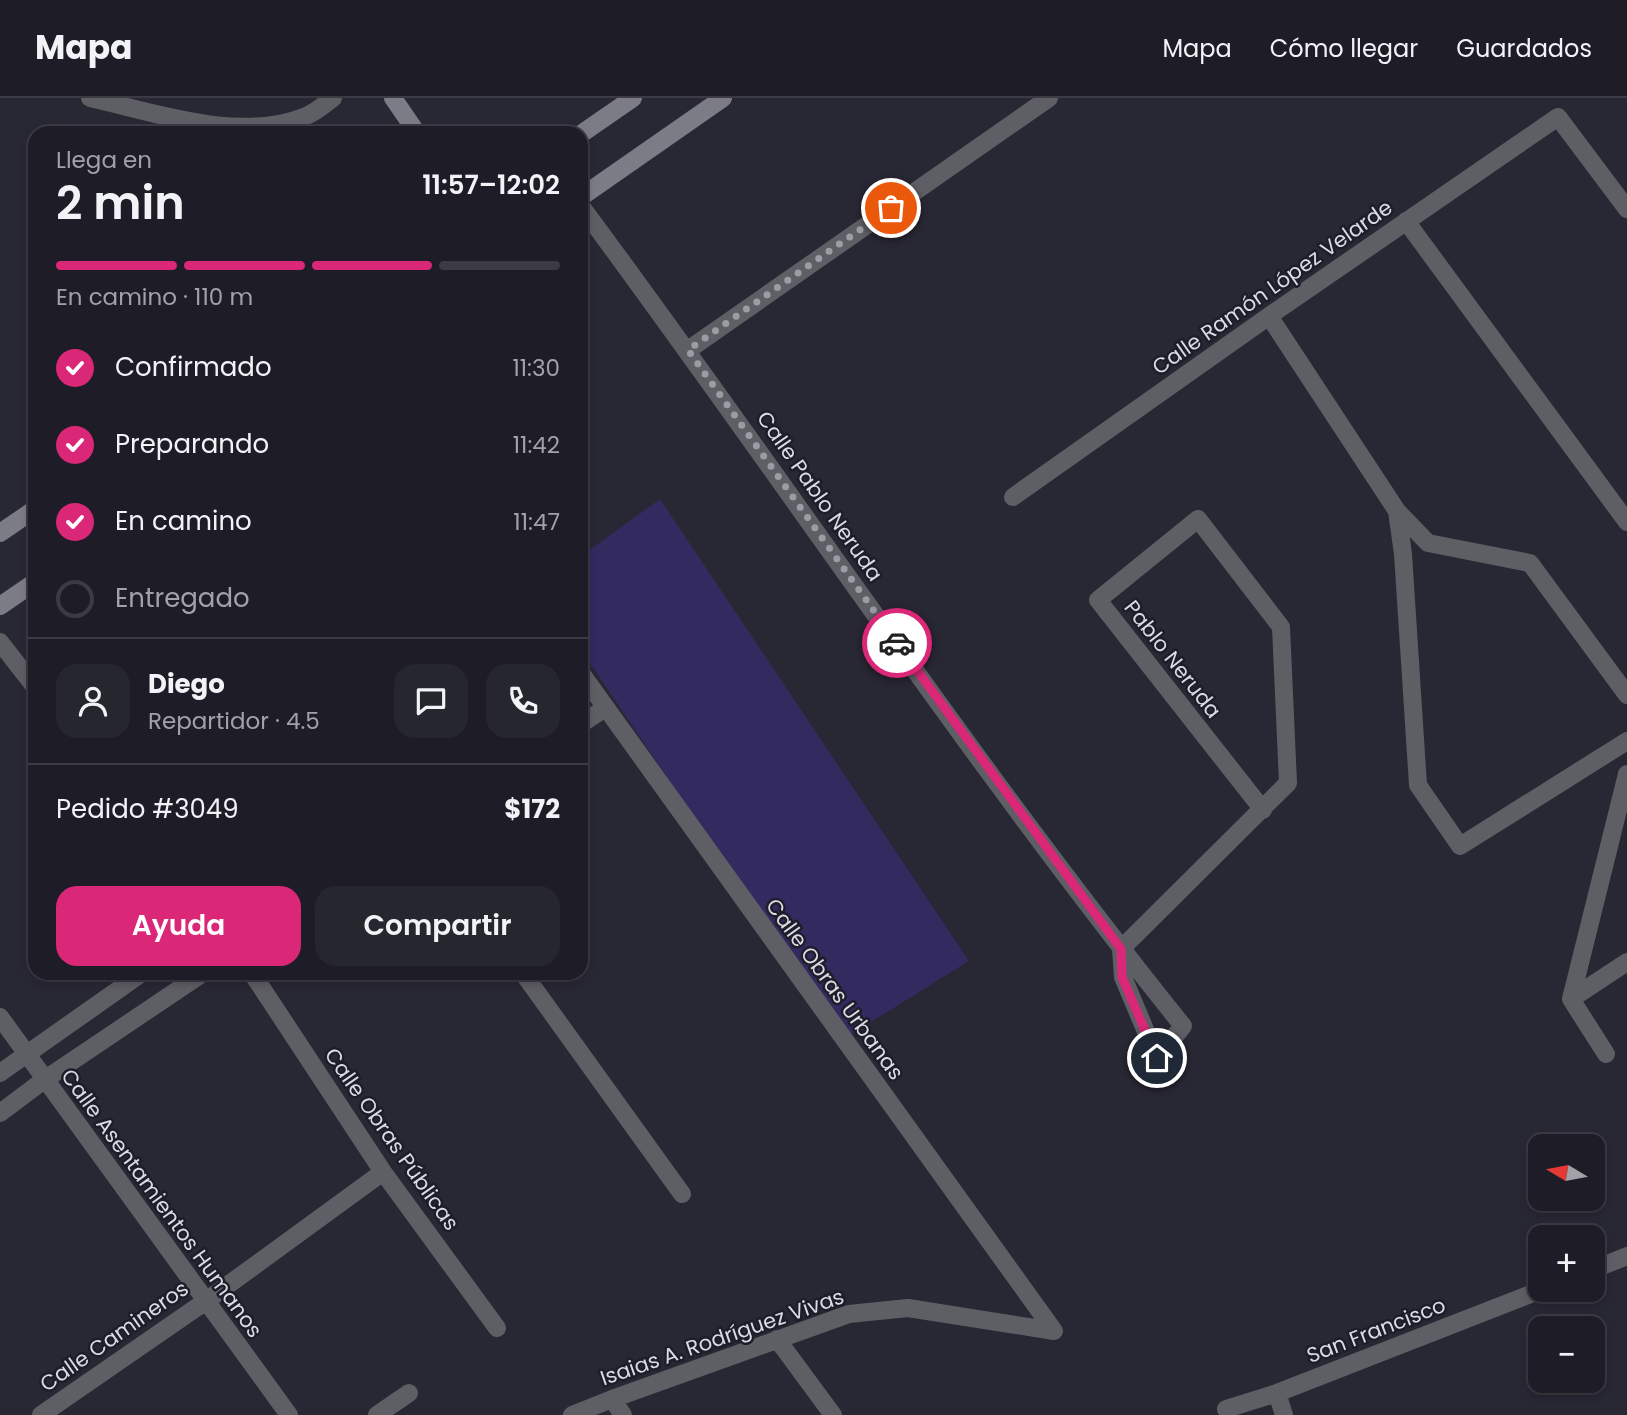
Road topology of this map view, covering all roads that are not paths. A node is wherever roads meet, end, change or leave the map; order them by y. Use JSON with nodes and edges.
{"nodes":[{"id":1,"x":90,"y":98,"type":"edge"},
{"id":2,"x":333,"y":98,"type":"edge"},
{"id":3,"x":393,"y":98,"type":"edge"},
{"id":4,"x":633,"y":98,"type":"edge"},
{"id":5,"x":723,"y":98,"type":"edge"},
{"id":6,"x":1049,"y":98,"type":"edge"},
{"id":7,"x":237,"y":126,"type":"edge"},
{"id":8,"x":264,"y":126,"type":"edge"},
{"id":9,"x":412,"y":126,"type":"edge"},
{"id":10,"x":588,"y":129,"type":"edge"},
{"id":11,"x":588,"y":192,"type":"edge"},
{"id":12,"x":1627,"y":209,"type":"edge"},
{"id":13,"x":588,"y":215,"type":"edge"},
{"id":14,"x":1406,"y":221,"type":"junction"},
{"id":15,"x":1269,"y":316,"type":"junction"},
{"id":16,"x":688,"y":350,"type":"junction"},
{"id":17,"x":1013,"y":498,"type":"dead end"},
{"id":18,"x":1397,"y":511,"type":"junction"},
{"id":19,"x":28,"y":514,"type":"edge"},
{"id":20,"x":1627,"y":522,"type":"edge"},
{"id":21,"x":0,"y":533,"type":"edge"},
{"id":22,"x":28,"y":587,"type":"edge"},
{"id":23,"x":0,"y":606,"type":"edge"},
{"id":24,"x":0,"y":642,"type":"edge"},
{"id":25,"x":28,"y":678,"type":"edge"},
{"id":26,"x":588,"y":686,"type":"edge"},
{"id":27,"x":1627,"y":695,"type":"edge"},
{"id":28,"x":605,"y":708,"type":"junction"},
{"id":29,"x":588,"y":719,"type":"edge"},
{"id":30,"x":1627,"y":741,"type":"edge"},
{"id":31,"x":1627,"y":774,"type":"edge"},
{"id":32,"x":1263,"y":810,"type":"junction"},
{"id":33,"x":1121,"y":949,"type":"junction"},
{"id":34,"x":1627,"y":962,"type":"edge"},
{"id":35,"x":132,"y":980,"type":"edge"},
{"id":36,"x":193,"y":980,"type":"edge"},
{"id":37,"x":257,"y":980,"type":"edge"},
{"id":38,"x":528,"y":980,"type":"edge"},
{"id":39,"x":1571,"y":999,"type":"junction"},
{"id":40,"x":0,"y":1017,"type":"edge"},
{"id":41,"x":26,"y":1054,"type":"junction"},
{"id":42,"x":1606,"y":1054,"type":"dead end"},
{"id":43,"x":0,"y":1073,"type":"edge"},
{"id":44,"x":44,"y":1080,"type":"junction"},
{"id":45,"x":0,"y":1113,"type":"edge"},
{"id":46,"x":383,"y":1172,"type":"junction"},
{"id":47,"x":682,"y":1194,"type":"dead end"},
{"id":48,"x":1627,"y":1256,"type":"edge"},
{"id":49,"x":1605,"y":1265,"type":"edge"},
{"id":50,"x":1528,"y":1295,"type":"edge"},
{"id":51,"x":206,"y":1301,"type":"junction"},
{"id":52,"x":497,"y":1328,"type":"dead end"},
{"id":53,"x":1054,"y":1331,"type":"joint"},
{"id":54,"x":777,"y":1339,"type":"junction"},
{"id":55,"x":409,"y":1393,"type":"dead end"},
{"id":56,"x":1277,"y":1393,"type":"junction"},
{"id":57,"x":612,"y":1399,"type":"junction"},
{"id":58,"x":1226,"y":1409,"type":"dead end"},
{"id":59,"x":41,"y":1415,"type":"edge"},
{"id":60,"x":289,"y":1415,"type":"edge"},
{"id":61,"x":377,"y":1415,"type":"edge"},
{"id":62,"x":572,"y":1415,"type":"edge"},
{"id":63,"x":624,"y":1415,"type":"edge"},
{"id":64,"x":833,"y":1415,"type":"edge"},
{"id":65,"x":1284,"y":1415,"type":"edge"}],
"edges":[{"from":1,"to":7,"type":"street"},
{"from":2,"to":8,"type":"street"},
{"from":3,"to":9,"type":"street"},
{"from":4,"to":10,"type":"street"},
{"from":5,"to":11,"type":"street"},
{"from":6,"to":16,"type":"street"},
{"from":12,"to":14,"type":"street","name":"Calle Ramón López Velarde"},
{"from":13,"to":16,"type":"street","name":"Calle Pablo Neruda"},
{"from":14,"to":15,"type":"street","name":"Calle Ramón López Velarde"},
{"from":14,"to":20,"type":"street"},
{"from":15,"to":17,"type":"street","name":"Calle Ramón López Velarde"},
{"from":15,"to":18,"type":"street"},
{"from":16,"to":33,"type":"street","name":"Calle Pablo Neruda"},
{"from":18,"to":27,"type":"street"},
{"from":18,"to":30,"type":"street"},
{"from":19,"to":21,"type":"street"},
{"from":22,"to":23,"type":"street"},
{"from":24,"to":25,"type":"street"},
{"from":26,"to":28,"type":"street","name":"Calle Obras Urbanas"},
{"from":28,"to":29,"type":"street"},
{"from":28,"to":53,"type":"street","name":"Calle Obras Urbanas"},
{"from":31,"to":39,"type":"street"},
{"from":32,"to":32,"type":"street","name":"Pablo Neruda"},
{"from":32,"to":33,"type":"street","name":"Pablo Neruda"},
{"from":33,"to":33,"type":"street","name":"Calle Pablo Neruda"},
{"from":34,"to":39,"type":"street"},
{"from":35,"to":41,"type":"street"},
{"from":36,"to":44,"type":"street"},
{"from":37,"to":46,"type":"street","name":"Calle Obras Públicas"},
{"from":38,"to":47,"type":"street"},
{"from":39,"to":42,"type":"street"},
{"from":40,"to":41,"type":"street","name":"Calle Asentamientos Humanos"},
{"from":41,"to":43,"type":"street"},
{"from":41,"to":44,"type":"street","name":"Calle Asentamientos Humanos"},
{"from":44,"to":45,"type":"street"},
{"from":44,"to":51,"type":"street","name":"Calle Asentamientos Humanos"},
{"from":46,"to":51,"type":"street","name":"Calle Camineros"},
{"from":46,"to":52,"type":"street","name":"Calle Obras Públicas"},
{"from":48,"to":49,"type":"street"},
{"from":50,"to":56,"type":"street","name":"San Francisco"},
{"from":51,"to":59,"type":"street","name":"Calle Camineros"},
{"from":51,"to":60,"type":"street","name":"Calle Asentamientos Humanos"},
{"from":53,"to":54,"type":"street","name":"Isaias A. Rodríguez Vivas"},
{"from":54,"to":57,"type":"street","name":"Isaias A. Rodríguez Vivas"},
{"from":54,"to":64,"type":"street"},
{"from":55,"to":61,"type":"street"},
{"from":56,"to":58,"type":"street","name":"San Francisco"},
{"from":56,"to":65,"type":"street"},
{"from":57,"to":62,"type":"street","name":"Isaias A. Rodríguez Vivas"},
{"from":57,"to":63,"type":"street"}]}
